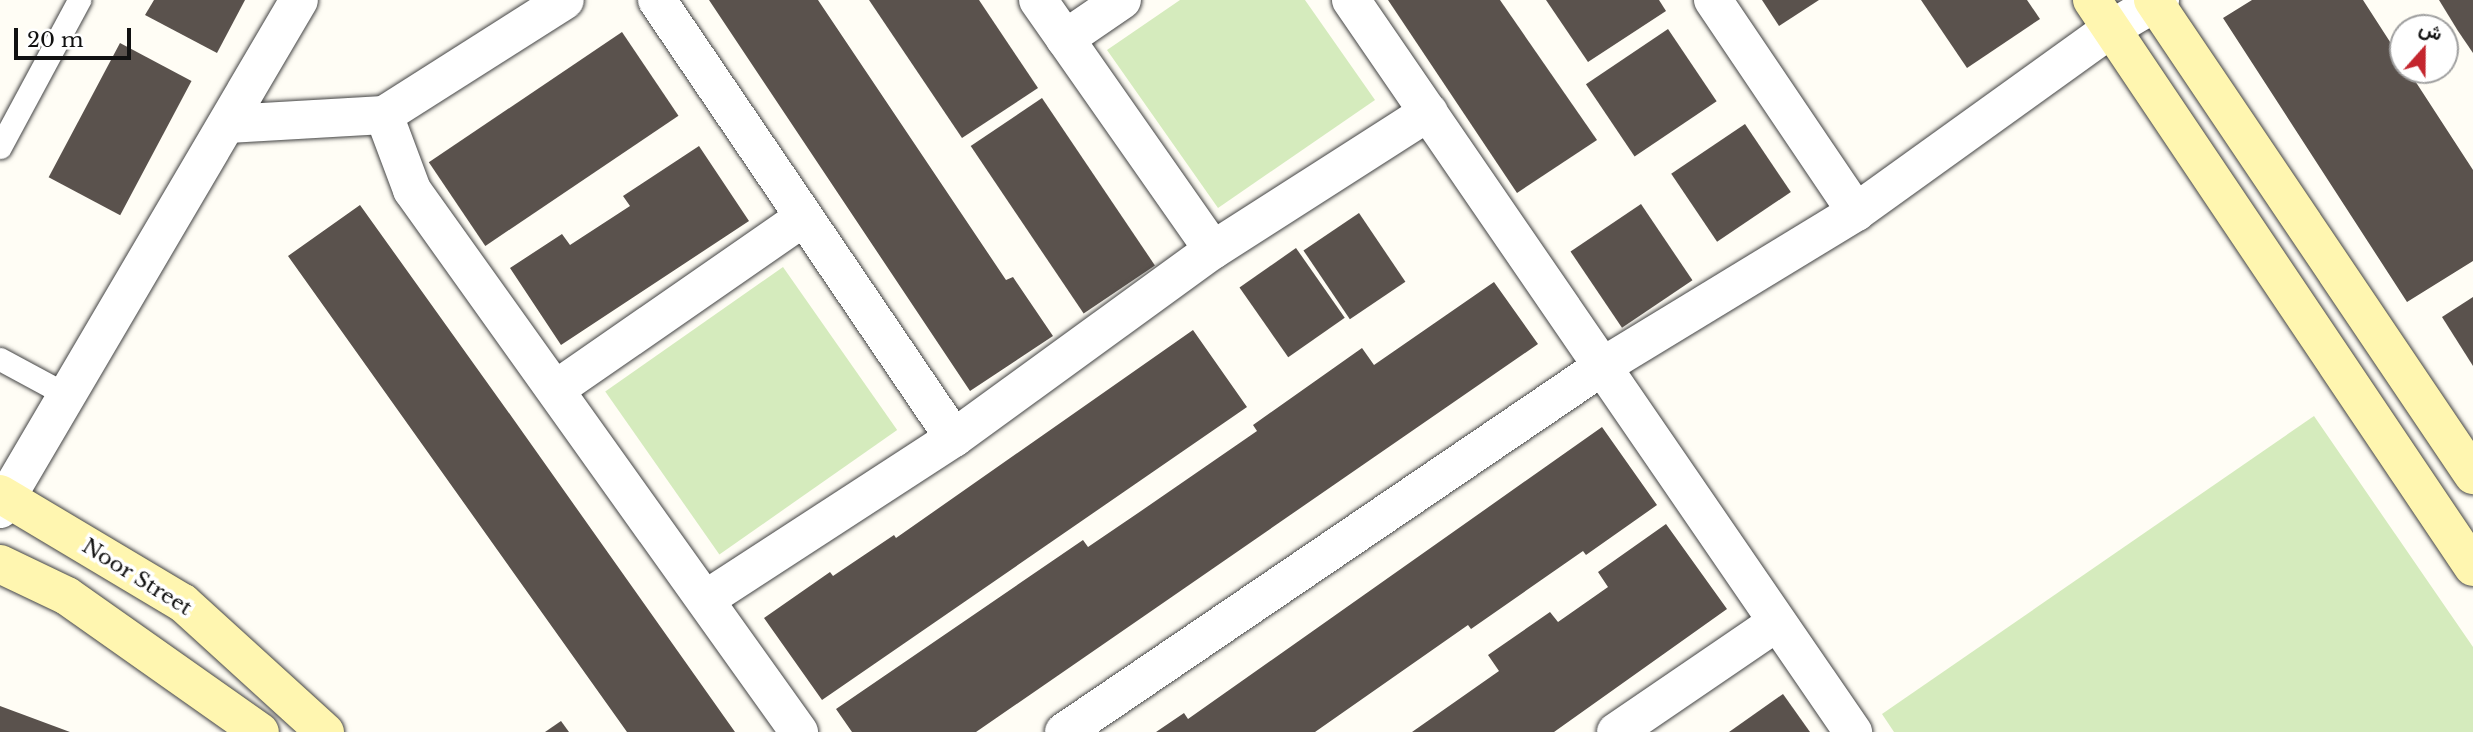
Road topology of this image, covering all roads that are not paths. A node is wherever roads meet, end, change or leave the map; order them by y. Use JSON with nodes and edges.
{"nodes":[{"id":1,"x":79,"y":0,"type":"edge"},
{"id":2,"x":299,"y":0,"type":"edge"},
{"id":3,"x":565,"y":0,"type":"edge"},
{"id":4,"x":657,"y":0,"type":"edge"},
{"id":5,"x":1038,"y":0,"type":"edge"},
{"id":6,"x":1122,"y":0,"type":"edge"},
{"id":7,"x":1351,"y":0,"type":"edge"},
{"id":8,"x":1713,"y":0,"type":"edge"},
{"id":9,"x":2156,"y":1,"type":"edge"},
{"id":10,"x":2101,"y":15,"type":"edge"},
{"id":11,"x":1065,"y":39,"type":"junction"},
{"id":12,"x":1429,"y":112,"type":"junction"},
{"id":13,"x":384,"y":115,"type":"junction"},
{"id":14,"x":228,"y":124,"type":"junction"},
{"id":15,"x":0,"y":147,"type":"edge"},
{"id":16,"x":1856,"y":212,"type":"junction"},
{"id":17,"x":803,"y":218,"type":"junction"},
{"id":18,"x":1213,"y":250,"type":"junction"},
{"id":19,"x":0,"y":359,"type":"edge"},
{"id":20,"x":1603,"y":366,"type":"junction"},
{"id":21,"x":556,"y":389,"type":"junction"},
{"id":22,"x":65,"y":394,"type":"junction"},
{"id":23,"x":954,"y":438,"type":"junction"},
{"id":24,"x":2473,"y":475,"type":"edge"},
{"id":25,"x":2,"y":500,"type":"edge"},
{"id":26,"x":0,"y":564,"type":"edge"},
{"id":27,"x":2473,"y":567,"type":"edge"},
{"id":28,"x":706,"y":599,"type":"junction"},
{"id":29,"x":1776,"y":623,"type":"junction"},
{"id":30,"x":244,"y":727,"type":"edge"},
{"id":31,"x":324,"y":732,"type":"edge"},
{"id":32,"x":799,"y":732,"type":"edge"},
{"id":33,"x":1065,"y":732,"type":"edge"},
{"id":34,"x":1616,"y":732,"type":"edge"},
{"id":35,"x":1853,"y":732,"type":"edge"}],
"edges":[{"from":1,"to":15,"type":"lane"},
{"from":2,"to":14,"type":"street"},
{"from":3,"to":13,"type":"street"},
{"from":4,"to":17,"type":"street"},
{"from":5,"to":11,"type":"street"},
{"from":6,"to":11,"type":"street"},
{"from":7,"to":12,"type":"street"},
{"from":8,"to":16,"type":"street"},
{"from":9,"to":10,"type":"street"},
{"from":9,"to":24,"type":"street"},
{"from":10,"to":16,"type":"street"},
{"from":10,"to":27,"type":"street"},
{"from":11,"to":18,"type":"street"},
{"from":12,"to":18,"type":"street"},
{"from":12,"to":20,"type":"street"},
{"from":13,"to":14,"type":"street"},
{"from":13,"to":21,"type":"street"},
{"from":14,"to":22,"type":"street"},
{"from":16,"to":20,"type":"street"},
{"from":17,"to":21,"type":"street"},
{"from":17,"to":23,"type":"street"},
{"from":18,"to":23,"type":"street"},
{"from":19,"to":22,"type":"lane"},
{"from":20,"to":29,"type":"street"},
{"from":20,"to":33,"type":"street"},
{"from":21,"to":28,"type":"street"},
{"from":22,"to":25,"type":"street"},
{"from":23,"to":28,"type":"street"},
{"from":25,"to":31,"type":"street","name":"Noor Street"},
{"from":26,"to":30,"type":"street"},
{"from":28,"to":32,"type":"street"},
{"from":29,"to":34,"type":"street"},
{"from":29,"to":35,"type":"street"}]}
